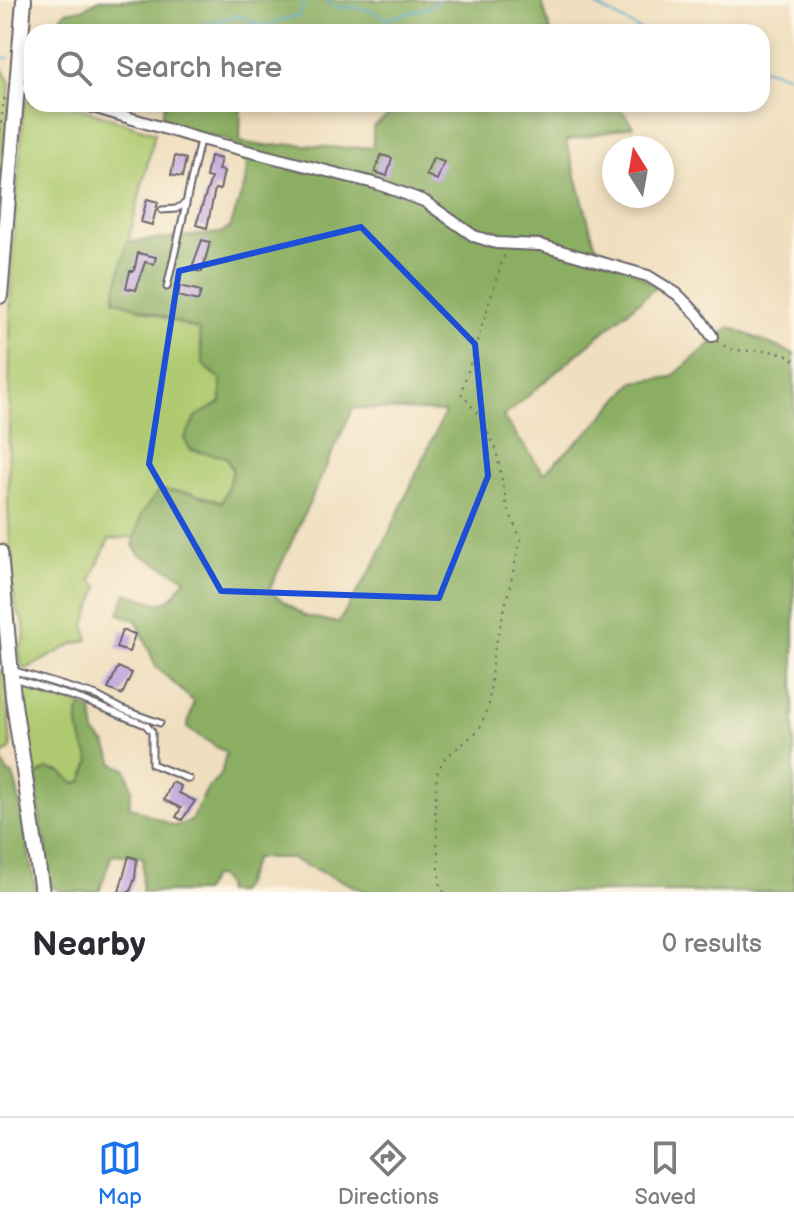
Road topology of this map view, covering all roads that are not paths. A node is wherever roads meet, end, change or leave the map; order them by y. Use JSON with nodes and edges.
{"nodes":[{"id":1,"x":24,"y":0,"type":"edge"},
{"id":2,"x":24,"y":24,"type":"edge"},
{"id":3,"x":24,"y":95,"type":"edge"},
{"id":4,"x":110,"y":112,"type":"edge"},
{"id":5,"x":200,"y":139,"type":"junction"},
{"id":6,"x":186,"y":203,"type":"junction"},
{"id":7,"x":162,"y":210,"type":"dead end"},
{"id":8,"x":167,"y":287,"type":"dead end"},
{"id":9,"x":0,"y":296,"type":"edge"},
{"id":10,"x":712,"y":336,"type":"road end"},
{"id":11,"x":0,"y":552,"type":"edge"},
{"id":12,"x":7,"y":671,"type":"edge"},
{"id":13,"x":160,"y":723,"type":"dead end"},
{"id":14,"x":189,"y":779,"type":"dead end"},
{"id":15,"x":42,"y":892,"type":"edge"}],
"edges":[{"from":1,"to":2,"type":"main road"},
{"from":3,"to":9,"type":"main road"},
{"from":4,"to":5,"type":"street"},
{"from":5,"to":6,"type":"lane"},
{"from":5,"to":10,"type":"street"},
{"from":6,"to":7,"type":"lane"},
{"from":6,"to":8,"type":"lane"},
{"from":11,"to":12,"type":"main road"},
{"from":12,"to":13,"type":"lane"},
{"from":12,"to":14,"type":"lane"},
{"from":12,"to":15,"type":"main road"}]}
